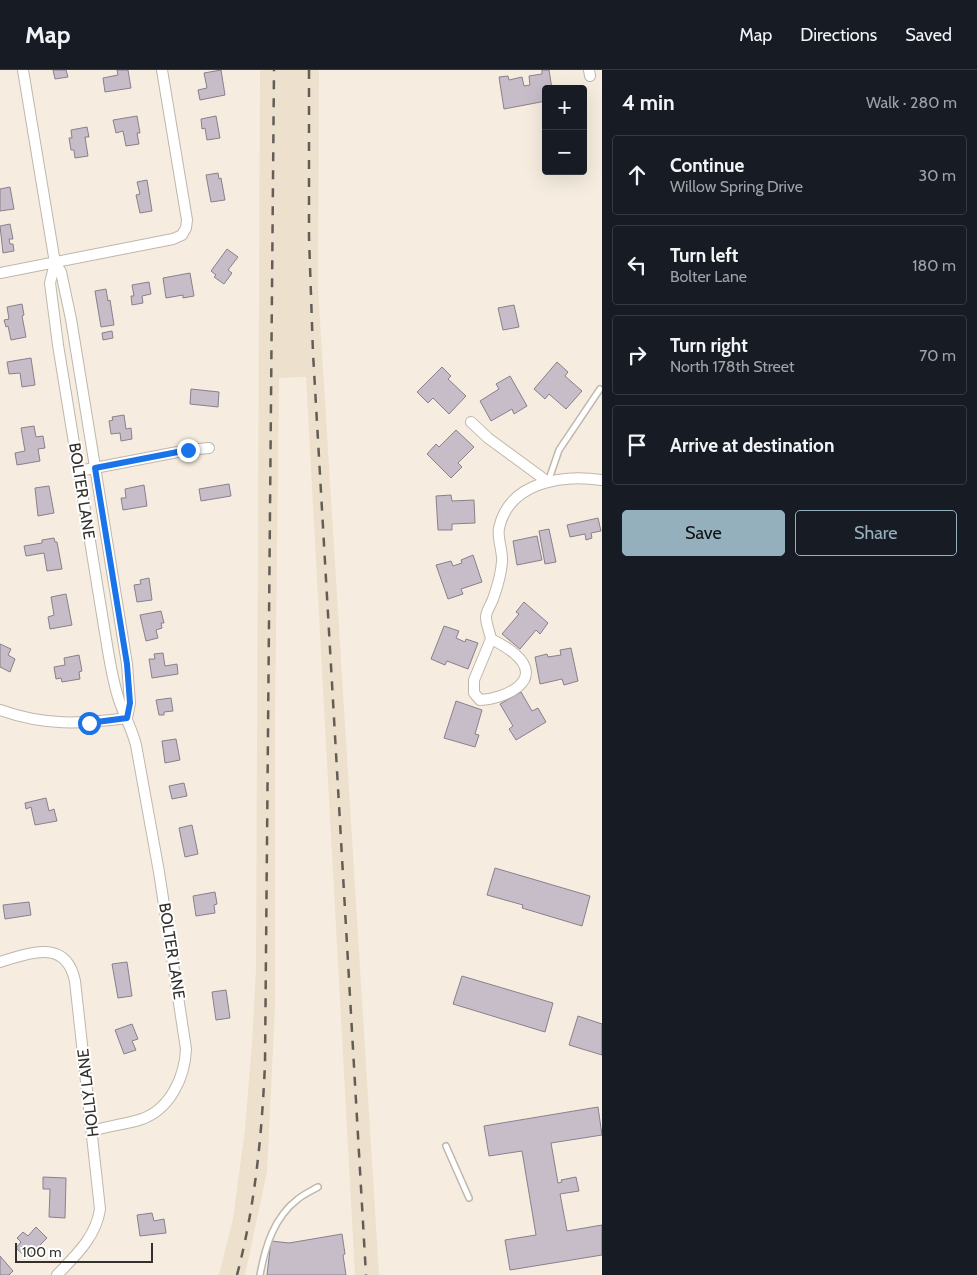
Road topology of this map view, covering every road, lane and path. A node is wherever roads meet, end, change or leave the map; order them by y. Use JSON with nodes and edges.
{"nodes":[{"id":1,"x":23,"y":70,"type":"edge"},
{"id":2,"x":162,"y":70,"type":"edge"},
{"id":3,"x":56,"y":263,"type":"junction"},
{"id":4,"x":0,"y":273,"type":"edge"},
{"id":5,"x":600,"y":389,"type":"dead end"},
{"id":6,"x":471,"y":422,"type":"dead end"},
{"id":7,"x":209,"y":448,"type":"dead end"},
{"id":8,"x":95,"y":468,"type":"junction"},
{"id":9,"x":79,"y":471,"type":"junction"},
{"id":10,"x":602,"y":480,"type":"edge"},
{"id":11,"x":548,"y":482,"type":"junction"},
{"id":12,"x":492,"y":639,"type":"junction"},
{"id":13,"x":0,"y":710,"type":"edge"},
{"id":14,"x":127,"y":718,"type":"junction"},
{"id":15,"x":4,"y":961,"type":"edge"},
{"id":16,"x":92,"y":1131,"type":"junction"},
{"id":17,"x":446,"y":1146,"type":"dead end"},
{"id":18,"x":318,"y":1187,"type":"dead end"},
{"id":19,"x":469,"y":1198,"type":"dead end"},
{"id":20,"x":57,"y":1275,"type":"edge"},
{"id":21,"x":260,"y":1275,"type":"edge"}],
"edges":[{"from":1,"to":3,"type":"street","name":"BOLTER LANE"},
{"from":2,"to":3,"type":"street"},
{"from":3,"to":4,"type":"street"},
{"from":3,"to":8,"type":"street","name":"BOLTER LANE"},
{"from":3,"to":9,"type":"street","name":"BOLTER LANE"},
{"from":5,"to":11,"type":"lane"},
{"from":6,"to":11,"type":"street"},
{"from":7,"to":8,"type":"street"},
{"from":8,"to":9,"type":"street"},
{"from":8,"to":14,"type":"street","name":"BOLTER LANE"},
{"from":9,"to":14,"type":"street","name":"BOLTER LANE"},
{"from":10,"to":11,"type":"street"},
{"from":11,"to":12,"type":"street"},
{"from":12,"to":12,"type":"street"},
{"from":13,"to":14,"type":"street"},
{"from":14,"to":16,"type":"street","name":"BOLTER LANE"},
{"from":15,"to":16,"type":"street","name":"HOLLY LANE"},
{"from":16,"to":20,"type":"street","name":"HOLLY LANE"},
{"from":17,"to":19,"type":"lane"},
{"from":18,"to":21,"type":"lane"}]}
